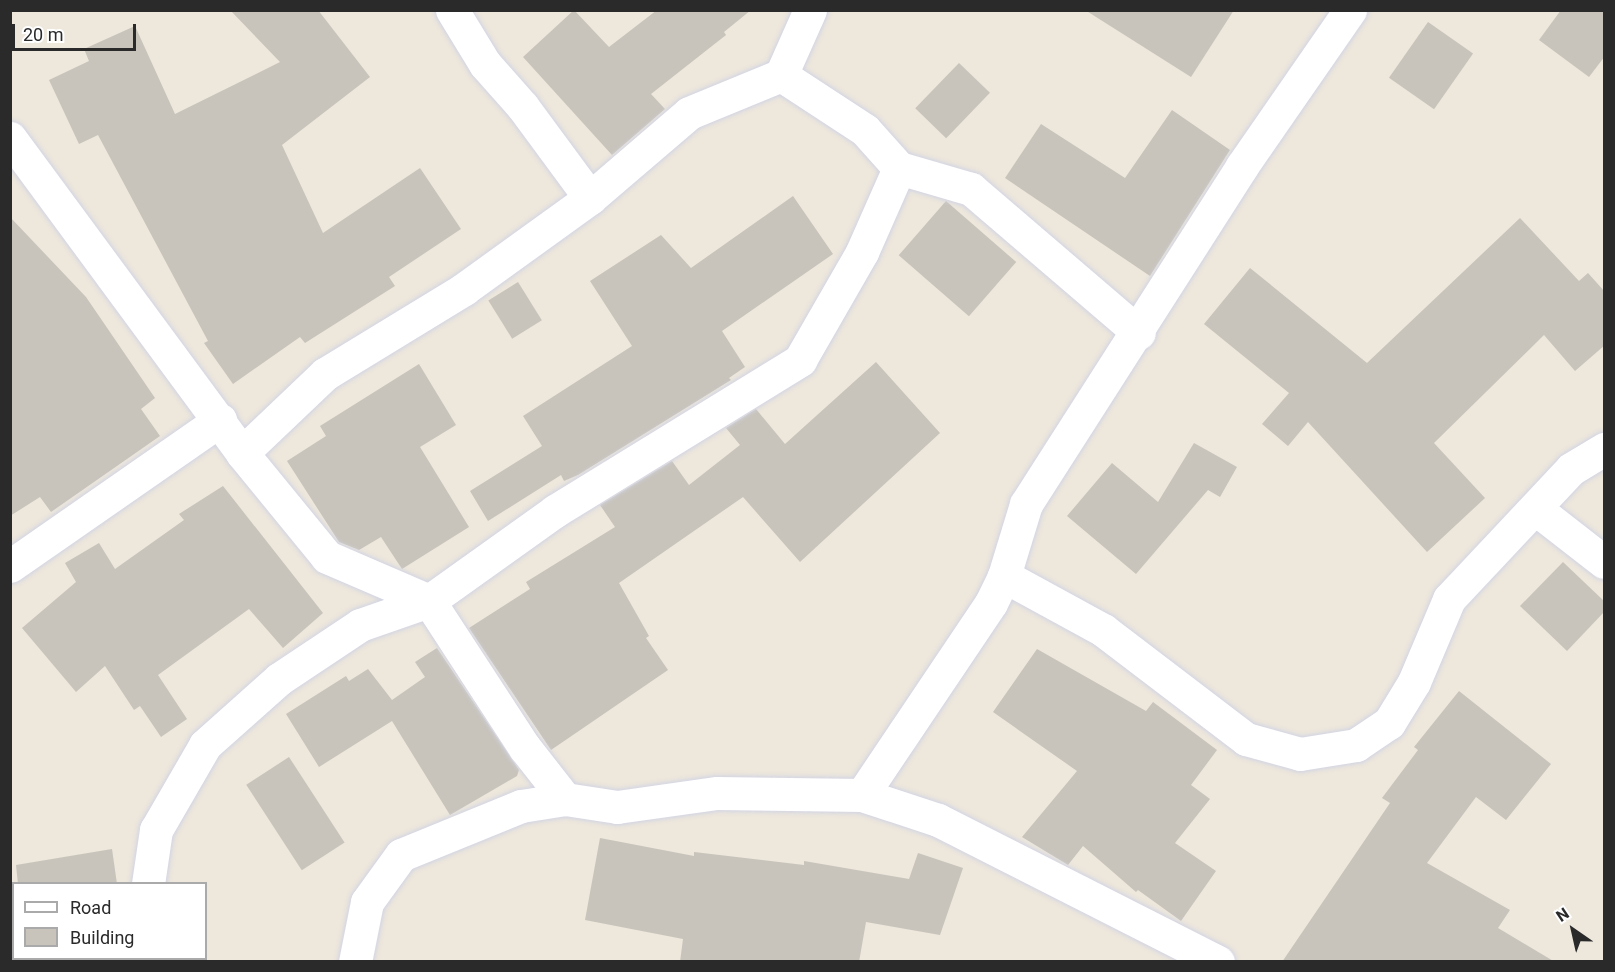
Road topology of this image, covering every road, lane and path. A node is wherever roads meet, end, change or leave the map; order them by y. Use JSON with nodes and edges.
{"nodes":[{"id":1,"x":452,"y":10,"type":"edge"},
{"id":2,"x":810,"y":10,"type":"edge"},
{"id":3,"x":1350,"y":10,"type":"edge"},
{"id":4,"x":782,"y":75,"type":"junction"},
{"id":5,"x":10,"y":138,"type":"edge"},
{"id":6,"x":899,"y":168,"type":"junction"},
{"id":7,"x":590,"y":198,"type":"junction"},
{"id":8,"x":1139,"y":333,"type":"junction"},
{"id":9,"x":220,"y":420,"type":"junction"},
{"id":10,"x":1605,"y":449,"type":"edge"},
{"id":11,"x":242,"y":453,"type":"junction"},
{"id":12,"x":1536,"y":509,"type":"junction"},
{"id":13,"x":1605,"y":562,"type":"edge"},
{"id":14,"x":10,"y":566,"type":"edge"},
{"id":15,"x":1004,"y":576,"type":"junction"},
{"id":16,"x":429,"y":601,"type":"junction"},
{"id":17,"x":862,"y":795,"type":"junction"},
{"id":18,"x":565,"y":800,"type":"junction"},
{"id":19,"x":148,"y":882,"type":"edge"},
{"id":20,"x":355,"y":962,"type":"edge"},
{"id":21,"x":1218,"y":962,"type":"edge"}],
"edges":[{"from":1,"to":7,"type":"street"},
{"from":2,"to":4,"type":"street"},
{"from":3,"to":8,"type":"street"},
{"from":4,"to":6,"type":"street"},
{"from":4,"to":7,"type":"street"},
{"from":5,"to":9,"type":"street"},
{"from":6,"to":8,"type":"street"},
{"from":6,"to":16,"type":"street"},
{"from":7,"to":11,"type":"street"},
{"from":8,"to":15,"type":"street"},
{"from":9,"to":11,"type":"street"},
{"from":9,"to":14,"type":"street"},
{"from":10,"to":12,"type":"street"},
{"from":11,"to":16,"type":"street"},
{"from":12,"to":13,"type":"street"},
{"from":12,"to":15,"type":"street"},
{"from":15,"to":17,"type":"street"},
{"from":16,"to":18,"type":"street"},
{"from":16,"to":19,"type":"street"},
{"from":17,"to":18,"type":"street"},
{"from":17,"to":21,"type":"street"},
{"from":18,"to":20,"type":"street"}]}
